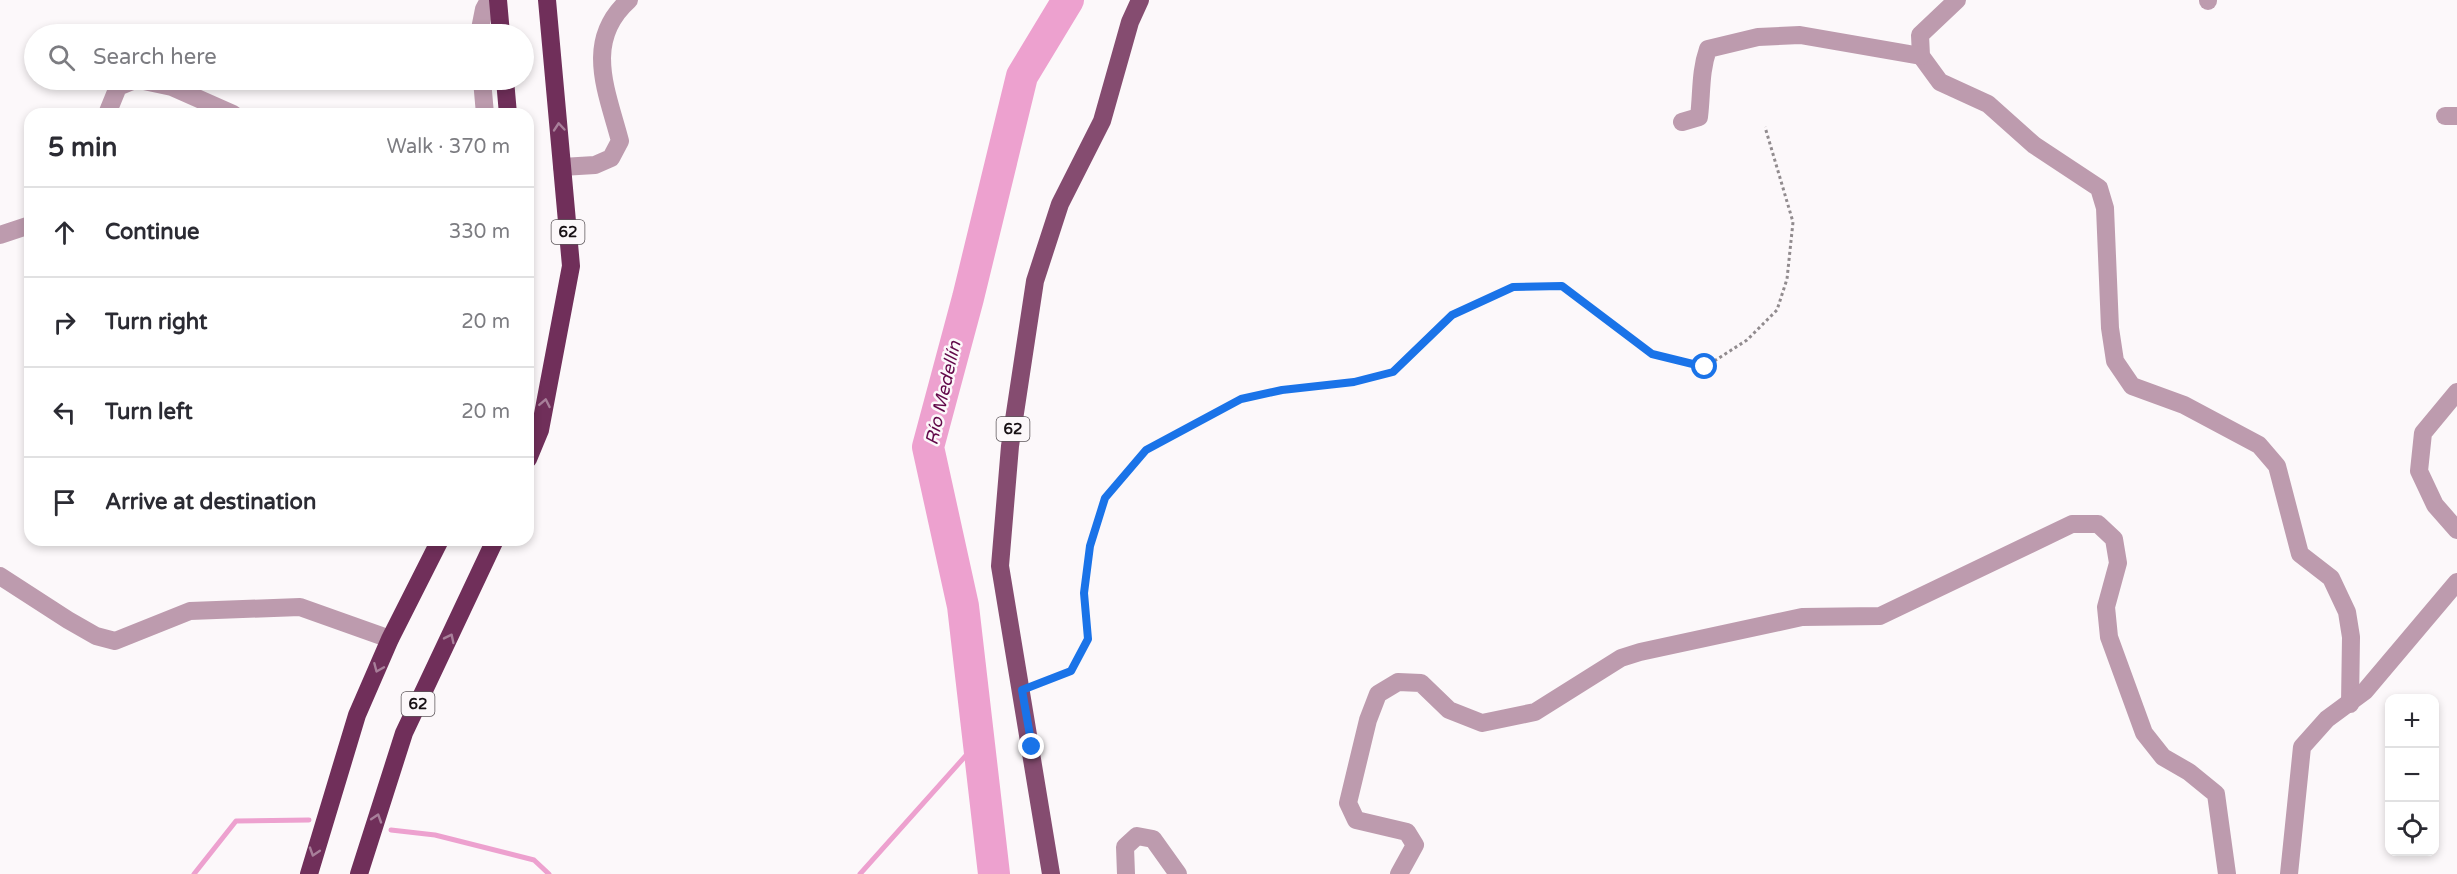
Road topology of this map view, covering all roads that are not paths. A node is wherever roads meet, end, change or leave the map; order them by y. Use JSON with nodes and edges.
{"nodes":[{"id":1,"x":489,"y":0,"type":"edge"},
{"id":2,"x":498,"y":0,"type":"edge"},
{"id":3,"x":547,"y":0,"type":"edge"},
{"id":4,"x":629,"y":0,"type":"edge"},
{"id":5,"x":1140,"y":0,"type":"edge"},
{"id":6,"x":1957,"y":0,"type":"edge"},
{"id":7,"x":481,"y":24,"type":"edge"},
{"id":8,"x":500,"y":24,"type":"edge"},
{"id":9,"x":1921,"y":56,"type":"junction"},
{"id":10,"x":116,"y":90,"type":"edge"},
{"id":11,"x":179,"y":90,"type":"edge"},
{"id":12,"x":483,"y":90,"type":"edge"},
{"id":13,"x":506,"y":90,"type":"edge"},
{"id":14,"x":109,"y":108,"type":"edge"},
{"id":15,"x":219,"y":108,"type":"edge"},
{"id":16,"x":484,"y":108,"type":"edge"},
{"id":17,"x":507,"y":108,"type":"edge"},
{"id":18,"x":1682,"y":122,"type":"dead end"},
{"id":19,"x":562,"y":167,"type":"junction"},
{"id":20,"x":24,"y":227,"type":"edge"},
{"id":21,"x":0,"y":235,"type":"edge"},
{"id":22,"x":2457,"y":392,"type":"edge"},
{"id":23,"x":534,"y":444,"type":"edge"},
{"id":24,"x":2457,"y":530,"type":"edge"},
{"id":25,"x":438,"y":546,"type":"edge"},
{"id":26,"x":492,"y":546,"type":"edge"},
{"id":27,"x":0,"y":576,"type":"edge"},
{"id":28,"x":2457,"y":582,"type":"edge"},
{"id":29,"x":390,"y":639,"type":"junction"},
{"id":30,"x":2350,"y":704,"type":"junction"},
{"id":31,"x":309,"y":874,"type":"edge"},
{"id":32,"x":359,"y":874,"type":"edge"},
{"id":33,"x":1051,"y":874,"type":"edge"},
{"id":34,"x":1126,"y":874,"type":"edge"},
{"id":35,"x":1178,"y":874,"type":"edge"},
{"id":36,"x":1399,"y":874,"type":"edge"},
{"id":37,"x":2227,"y":874,"type":"edge"},
{"id":38,"x":2289,"y":874,"type":"edge"}],
"edges":[{"from":1,"to":7,"type":"street"},
{"from":2,"to":8,"type":"highway"},
{"from":19,"to":3,"type":"highway","number":"62","one_way":true},
{"from":4,"to":19,"type":"street"},
{"from":5,"to":33,"type":"main road","number":"62"},
{"from":6,"to":9,"type":"street"},
{"from":9,"to":18,"type":"street"},
{"from":9,"to":30,"type":"street"},
{"from":10,"to":14,"type":"street"},
{"from":11,"to":15,"type":"street"},
{"from":12,"to":16,"type":"street"},
{"from":13,"to":17,"type":"highway"},
{"from":23,"to":19,"type":"highway","number":"62","one_way":true},
{"from":20,"to":21,"type":"street"},
{"from":22,"to":24,"type":"street"},
{"from":25,"to":29,"type":"highway"},
{"from":32,"to":26,"type":"highway","number":"62","one_way":true},
{"from":27,"to":29,"type":"street"},
{"from":28,"to":30,"type":"street"},
{"from":29,"to":31,"type":"highway","one_way":true},
{"from":30,"to":38,"type":"street"},
{"from":34,"to":35,"type":"street"},
{"from":36,"to":37,"type":"street"}]}
